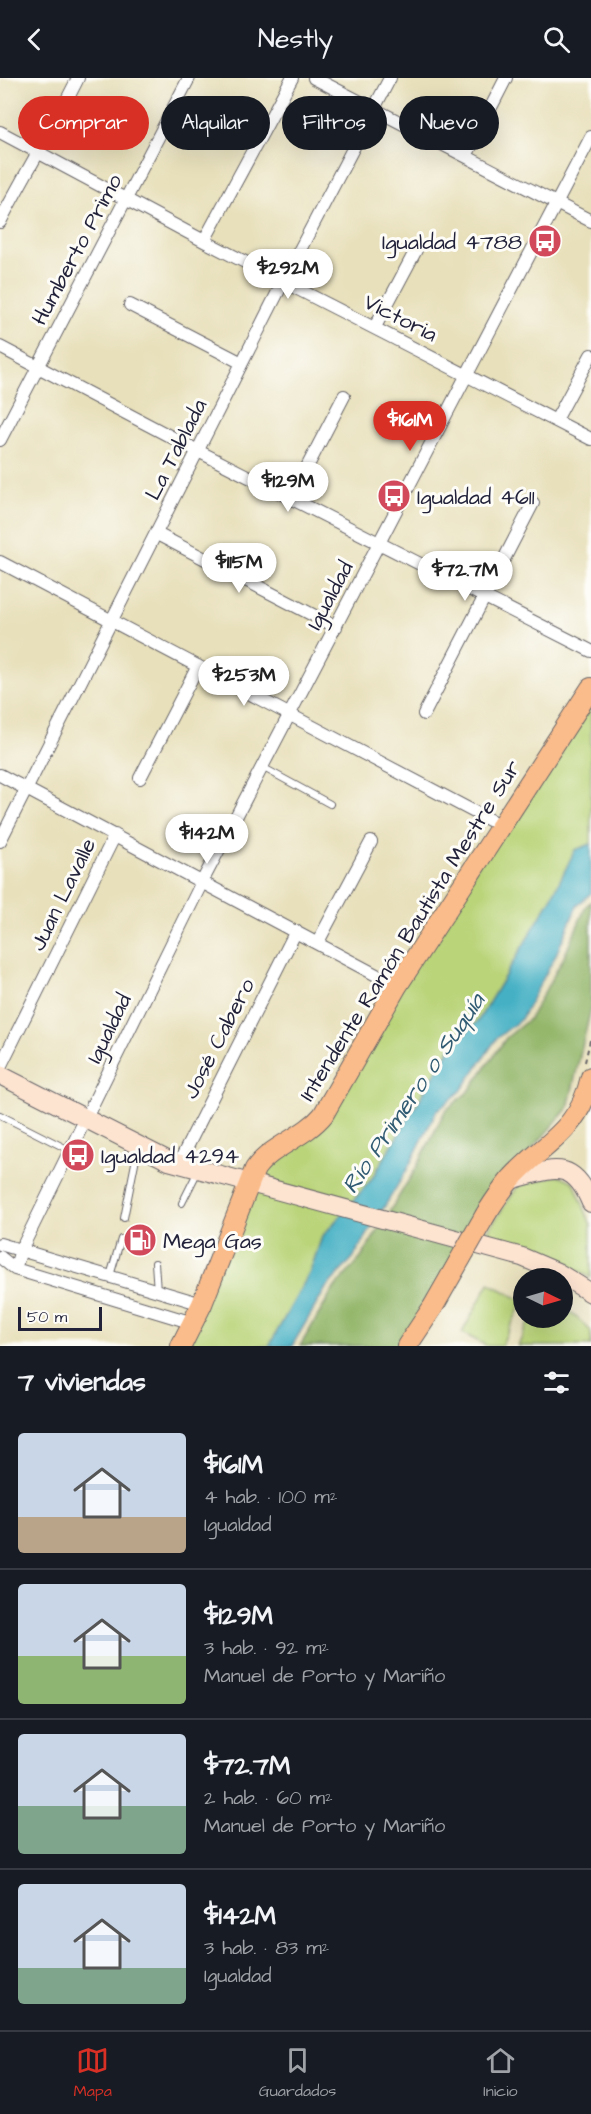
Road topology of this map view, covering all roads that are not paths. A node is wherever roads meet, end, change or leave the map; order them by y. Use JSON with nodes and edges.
{"nodes":[{"id":1,"x":78,"y":78,"type":"edge"},
{"id":2,"x":189,"y":78,"type":"edge"},
{"id":3,"x":292,"y":78,"type":"edge"},
{"id":4,"x":314,"y":78,"type":"edge"},
{"id":5,"x":390,"y":78,"type":"edge"},
{"id":6,"x":506,"y":78,"type":"edge"},
{"id":7,"x":348,"y":96,"type":"edge"},
{"id":8,"x":381,"y":96,"type":"edge"},
{"id":9,"x":387,"y":116,"type":"edge"},
{"id":10,"x":0,"y":132,"type":"edge"},
{"id":11,"x":591,"y":136,"type":"edge"},
{"id":12,"x":353,"y":150,"type":"edge"},
{"id":13,"x":37,"y":151,"type":"junction"},
{"id":14,"x":466,"y":156,"type":"junction"},
{"id":15,"x":126,"y":200,"type":"junction"},
{"id":16,"x":556,"y":204,"type":"junction"},
{"id":17,"x":591,"y":221,"type":"edge"},
{"id":18,"x":0,"y":222,"type":"edge"},
{"id":19,"x":204,"y":241,"type":"junction"},
{"id":20,"x":416,"y":250,"type":"dead end"},
{"id":21,"x":284,"y":282,"type":"junction"},
{"id":22,"x":130,"y":305,"type":"dead end"},
{"id":23,"x":375,"y":327,"type":"junction"},
{"id":24,"x":0,"y":346,"type":"edge"},
{"id":25,"x":591,"y":355,"type":"edge"},
{"id":26,"x":242,"y":363,"type":"junction"},
{"id":27,"x":38,"y":366,"type":"junction"},
{"id":28,"x":467,"y":375,"type":"junction"},
{"id":29,"x":344,"y":396,"type":"dead end"},
{"id":30,"x":556,"y":420,"type":"junction"},
{"id":31,"x":591,"y":439,"type":"edge"},
{"id":32,"x":0,"y":440,"type":"edge"},
{"id":33,"x":198,"y":451,"type":"junction"},
{"id":34,"x":291,"y":498,"type":"junction"},
{"id":35,"x":533,"y":503,"type":"dead end"},
{"id":36,"x":157,"y":534,"type":"junction"},
{"id":37,"x":380,"y":544,"type":"junction"},
{"id":38,"x":0,"y":562,"type":"edge"},
{"id":39,"x":484,"y":597,"type":"junction"},
{"id":40,"x":112,"y":622,"type":"junction"},
{"id":41,"x":336,"y":627,"type":"junction"},
{"id":42,"x":591,"y":651,"type":"edge"},
{"id":43,"x":198,"y":666,"type":"junction"},
{"id":44,"x":591,"y":688,"type":"edge"},
{"id":45,"x":424,"y":714,"type":"dead end"},
{"id":46,"x":290,"y":715,"type":"junction"},
{"id":47,"x":264,"y":768,"type":"junction"},
{"id":48,"x":0,"y":775,"type":"edge"},
{"id":49,"x":140,"y":778,"type":"dead end"},
{"id":50,"x":27,"y":789,"type":"junction"},
{"id":51,"x":330,"y":804,"type":"dead end"},
{"id":52,"x":501,"y":826,"type":"junction"},
{"id":53,"x":115,"y":835,"type":"junction"},
{"id":54,"x":0,"y":841,"type":"edge"},
{"id":55,"x":371,"y":842,"type":"dead end"},
{"id":56,"x":203,"y":880,"type":"junction"},
{"id":57,"x":296,"y":931,"type":"junction"},
{"id":58,"x":318,"y":942,"type":"junction"},
{"id":59,"x":397,"y":986,"type":"junction"},
{"id":60,"x":0,"y":1068,"type":"edge"},
{"id":61,"x":0,"y":1075,"type":"edge"},
{"id":62,"x":591,"y":1077,"type":"edge"},
{"id":63,"x":0,"y":1115,"type":"edge"},
{"id":64,"x":86,"y":1120,"type":"junction"},
{"id":65,"x":138,"y":1147,"type":"junction"},
{"id":66,"x":70,"y":1151,"type":"junction"},
{"id":67,"x":179,"y":1163,"type":"junction"},
{"id":68,"x":199,"y":1169,"type":"junction"},
{"id":69,"x":510,"y":1180,"type":"junction"},
{"id":70,"x":250,"y":1182,"type":"junction"},
{"id":71,"x":182,"y":1203,"type":"dead end"},
{"id":72,"x":591,"y":1203,"type":"edge"},
{"id":73,"x":124,"y":1218,"type":"dead end"},
{"id":74,"x":121,"y":1239,"type":"dead end"},
{"id":75,"x":0,"y":1244,"type":"edge"},
{"id":76,"x":21,"y":1250,"type":"junction"},
{"id":77,"x":0,"y":1257,"type":"edge"},
{"id":78,"x":155,"y":1263,"type":"dead end"},
{"id":79,"x":15,"y":1269,"type":"junction"},
{"id":80,"x":110,"y":1276,"type":"junction"},
{"id":81,"x":158,"y":1291,"type":"junction"},
{"id":82,"x":591,"y":1293,"type":"edge"},
{"id":83,"x":202,"y":1304,"type":"junction"},
{"id":84,"x":193,"y":1323,"type":"junction"},
{"id":85,"x":181,"y":1346,"type":"edge"},
{"id":86,"x":407,"y":1346,"type":"edge"}],
"edges":[{"from":1,"to":13,"type":"street"},
{"from":2,"to":15,"type":"street","name":"Humberto Primo"},
{"from":3,"to":19,"type":"street"},
{"from":4,"to":7,"type":"street"},
{"from":5,"to":8,"type":"street","name":"La Tablada"},
{"from":6,"to":14,"type":"street"},
{"from":9,"to":14,"type":"street"},
{"from":10,"to":13,"type":"street","name":"Victoria"},
{"from":11,"to":16,"type":"street","name":"Igualdad"},
{"from":12,"to":21,"type":"street","name":"La Tablada"},
{"from":13,"to":15,"type":"street","name":"Victoria"},
{"from":13,"to":18,"type":"street"},
{"from":14,"to":16,"type":"street"},
{"from":15,"to":19,"type":"street","name":"Victoria"},
{"from":15,"to":27,"type":"street","name":"Humberto Primo"},
{"from":16,"to":17,"type":"street"},
{"from":16,"to":28,"type":"street","name":"Igualdad"},
{"from":19,"to":21,"type":"street","name":"Victoria"},
{"from":20,"to":23,"type":"street"},
{"from":21,"to":23,"type":"street","name":"Victoria"},
{"from":21,"to":26,"type":"street","name":"La Tablada"},
{"from":22,"to":26,"type":"street"},
{"from":23,"to":28,"type":"street","name":"Victoria"},
{"from":24,"to":27,"type":"street"},
{"from":25,"to":30,"type":"street"},
{"from":26,"to":33,"type":"street","name":"La Tablada"},
{"from":27,"to":32,"type":"street","name":"Humberto Primo"},
{"from":27,"to":33,"type":"street"},
{"from":28,"to":30,"type":"street","name":"Victoria"},
{"from":28,"to":37,"type":"street","name":"Igualdad"},
{"from":29,"to":34,"type":"street"},
{"from":30,"to":31,"type":"street","name":"Victoria"},
{"from":33,"to":34,"type":"street"},
{"from":33,"to":36,"type":"street","name":"La Tablada"},
{"from":34,"to":37,"type":"street"},
{"from":35,"to":39,"type":"street"},
{"from":36,"to":40,"type":"street","name":"La Tablada"},
{"from":36,"to":41,"type":"street"},
{"from":37,"to":39,"type":"street"},
{"from":37,"to":41,"type":"street","name":"Igualdad"},
{"from":38,"to":40,"type":"street"},
{"from":39,"to":42,"type":"street"},
{"from":39,"to":45,"type":"street"},
{"from":40,"to":43,"type":"street"},
{"from":40,"to":50,"type":"street","name":"La Tablada"},
{"from":41,"to":46,"type":"street","name":"Igualdad"},
{"from":43,"to":46,"type":"street"},
{"from":43,"to":49,"type":"street"},
{"from":44,"to":52,"type":"main road","name":"Intendente Ramón Bautista Mestre Sur"},
{"from":46,"to":47,"type":"street","name":"Igualdad"},
{"from":46,"to":52,"type":"street"},
{"from":47,"to":51,"type":"lane"},
{"from":47,"to":56,"type":"street","name":"Igualdad"},
{"from":48,"to":50,"type":"street"},
{"from":50,"to":53,"type":"street"},
{"from":50,"to":54,"type":"street","name":"La Tablada"},
{"from":52,"to":59,"type":"main road","name":"Intendente Ramón Bautista Mestre Sur"},
{"from":53,"to":56,"type":"street"},
{"from":53,"to":60,"type":"street","name":"Juan Lavalle"},
{"from":55,"to":58,"type":"street"},
{"from":56,"to":57,"type":"street"},
{"from":56,"to":64,"type":"street","name":"Igualdad"},
{"from":57,"to":58,"type":"street"},
{"from":57,"to":67,"type":"street","name":"José Cabero"},
{"from":58,"to":59,"type":"street"},
{"from":59,"to":70,"type":"main road","name":"Intendente Ramón Bautista Mestre Sur"},
{"from":61,"to":64,"type":"main road"},
{"from":62,"to":69,"type":"main road"},
{"from":63,"to":66,"type":"lane"},
{"from":64,"to":65,"type":"main road"},
{"from":64,"to":66,"type":"street","name":"Igualdad"},
{"from":65,"to":67,"type":"main road"},
{"from":65,"to":73,"type":"lane"},
{"from":66,"to":76,"type":"street","name":"Igualdad"},
{"from":67,"to":68,"type":"main road"},
{"from":68,"to":70,"type":"main road"},
{"from":68,"to":71,"type":"lane"},
{"from":69,"to":72,"type":"main road"},
{"from":69,"to":86,"type":"main road","bridge":true},
{"from":70,"to":82,"type":"main road"},
{"from":70,"to":83,"type":"main road","name":"Intendente Ramón Bautista Mestre Sur"},
{"from":74,"to":80,"type":"lane"},
{"from":75,"to":76,"type":"street"},
{"from":76,"to":79,"type":"street","name":"Igualdad"},
{"from":76,"to":80,"type":"street"},
{"from":77,"to":79,"type":"street"},
{"from":78,"to":81,"type":"lane"},
{"from":79,"to":84,"type":"street"},
{"from":80,"to":81,"type":"street"},
{"from":81,"to":83,"type":"street"},
{"from":83,"to":84,"type":"main road","name":"Intendente Ramón Bautista Mestre Sur"},
{"from":84,"to":85,"type":"main road","name":"Intendente Ramón Bautista Mestre Sur"}]}
